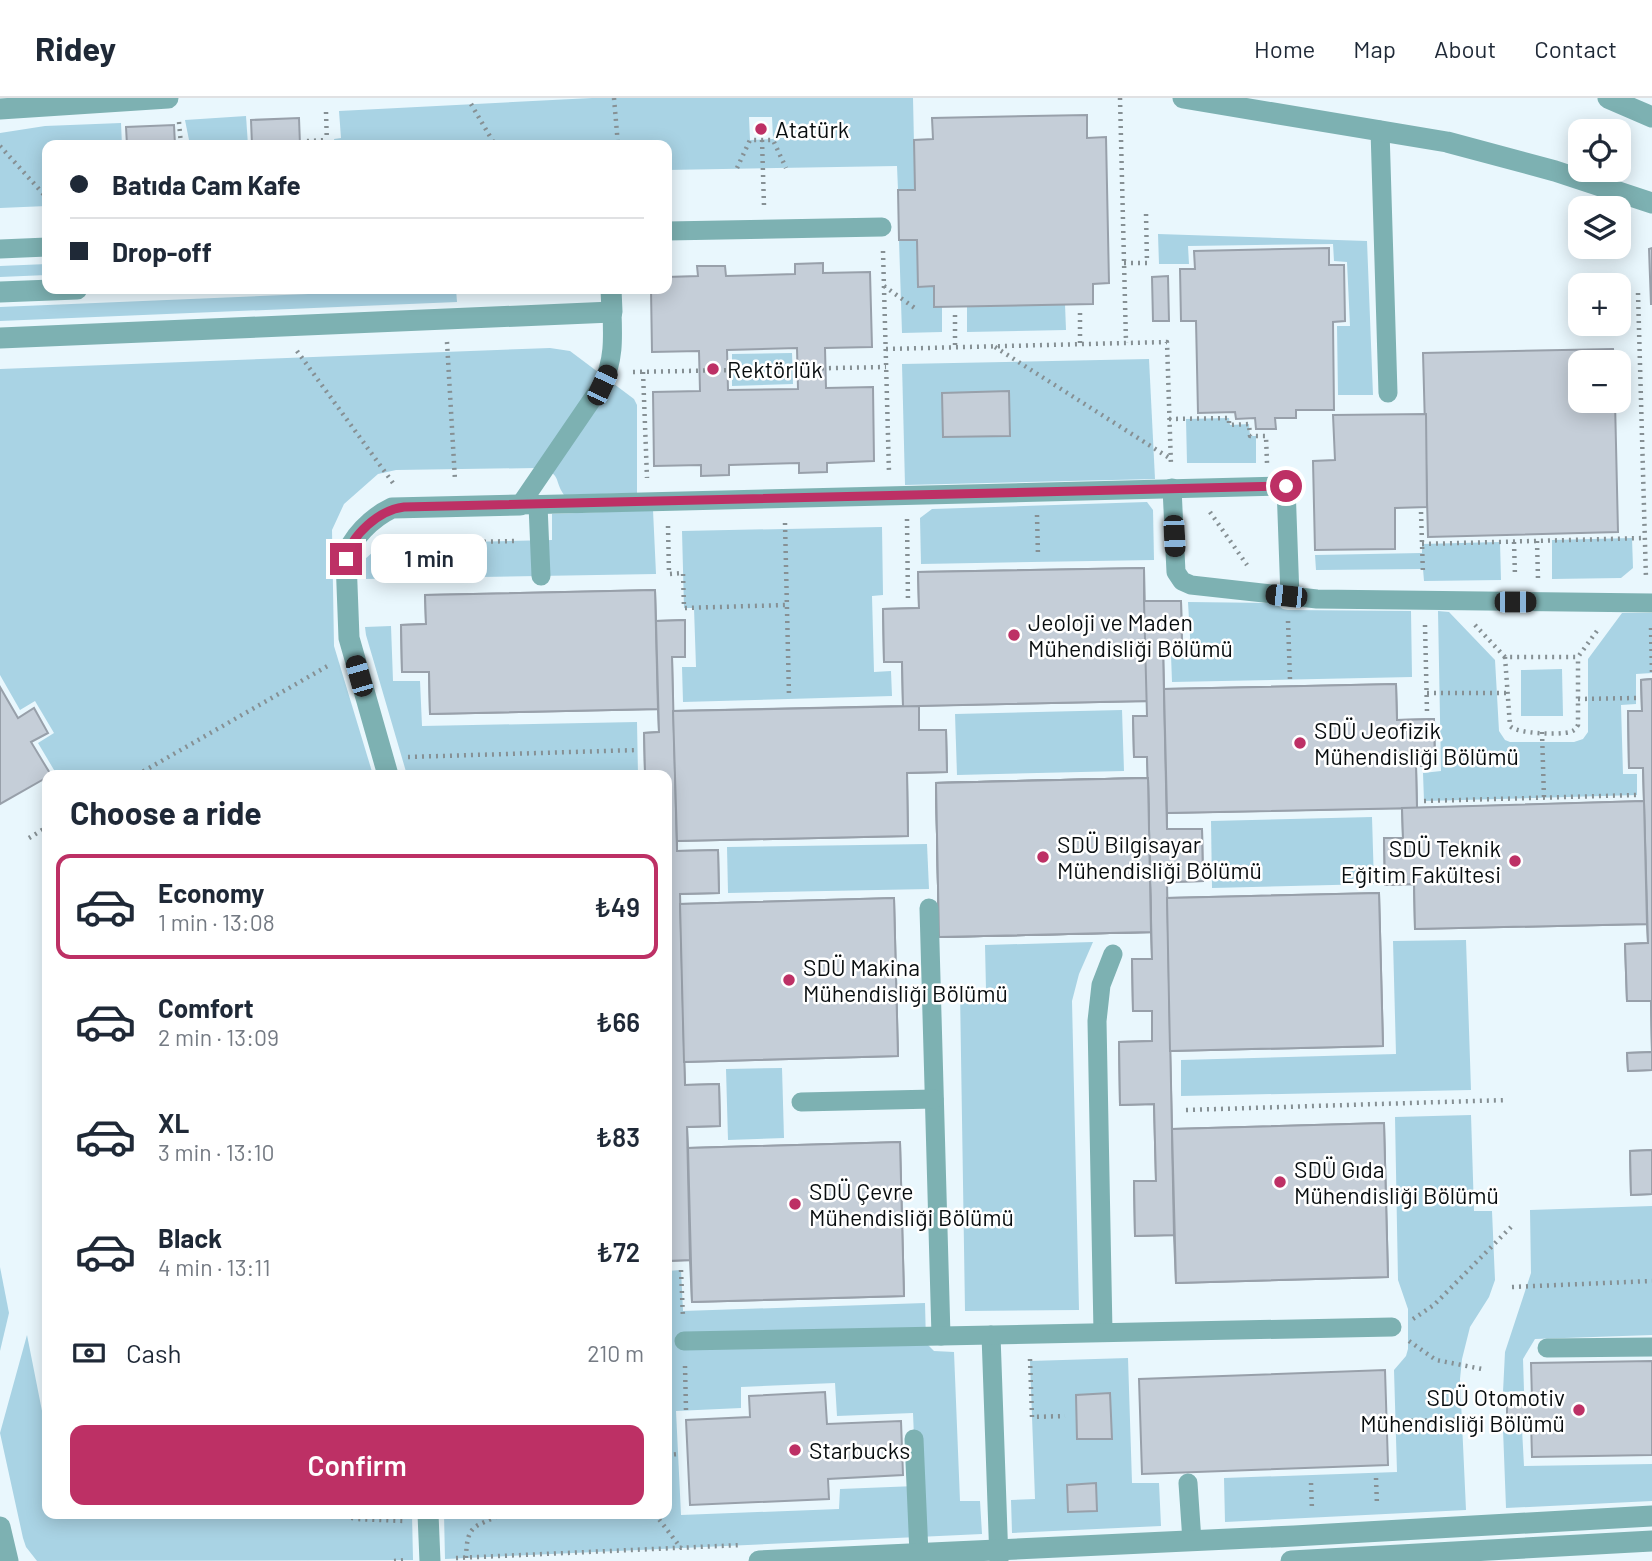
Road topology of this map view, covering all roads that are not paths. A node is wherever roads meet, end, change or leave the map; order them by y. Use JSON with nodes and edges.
{"nodes":[{"id":1,"x":168,"y":98,"type":"edge"},
{"id":2,"x":1183,"y":98,"type":"edge"},
{"id":3,"x":1608,"y":98,"type":"edge"},
{"id":4,"x":0,"y":109,"type":"edge"},
{"id":5,"x":1652,"y":117,"type":"edge"},
{"id":6,"x":1380,"y":130,"type":"junction"},
{"id":7,"x":1652,"y":203,"type":"edge"},
{"id":8,"x":882,"y":227,"type":"road end"},
{"id":9,"x":672,"y":230,"type":"edge"},
{"id":10,"x":42,"y":247,"type":"edge"},
{"id":11,"x":0,"y":249,"type":"edge"},
{"id":12,"x":42,"y":290,"type":"edge"},
{"id":13,"x":0,"y":292,"type":"edge"},
{"id":14,"x":611,"y":294,"type":"edge"},
{"id":15,"x":612,"y":312,"type":"junction"},
{"id":16,"x":0,"y":338,"type":"edge"},
{"id":17,"x":1388,"y":393,"type":"dead end"},
{"id":18,"x":1172,"y":488,"type":"junction"},
{"id":19,"x":529,"y":505,"type":"junction"},
{"id":20,"x":541,"y":576,"type":"dead end"},
{"id":21,"x":1289,"y":603,"type":"junction"},
{"id":22,"x":1649,"y":603,"type":"edge"},
{"id":23,"x":387,"y":770,"type":"edge"},
{"id":24,"x":929,"y":908,"type":"dead end"},
{"id":25,"x":1113,"y":954,"type":"dead end"},
{"id":26,"x":934,"y":1099,"type":"junction"},
{"id":27,"x":801,"y":1102,"type":"dead end"},
{"id":28,"x":1392,"y":1327,"type":"road end"},
{"id":29,"x":1103,"y":1332,"type":"junction"},
{"id":30,"x":990,"y":1335,"type":"junction"},
{"id":31,"x":941,"y":1336,"type":"junction"},
{"id":32,"x":684,"y":1341,"type":"dead end"},
{"id":33,"x":1652,"y":1347,"type":"edge"},
{"id":34,"x":1547,"y":1348,"type":"dead end"},
{"id":35,"x":914,"y":1439,"type":"dead end"},
{"id":36,"x":1188,"y":1483,"type":"dead end"},
{"id":37,"x":1652,"y":1516,"type":"edge"},
{"id":38,"x":420,"y":1519,"type":"edge"},
{"id":39,"x":0,"y":1527,"type":"edge"},
{"id":40,"x":1294,"y":1536,"type":"junction"},
{"id":41,"x":1192,"y":1541,"type":"junction"},
{"id":42,"x":1652,"y":1541,"type":"edge"},
{"id":43,"x":755,"y":1553,"type":"edge"},
{"id":44,"x":919,"y":1554,"type":"junction"},
{"id":45,"x":999,"y":1555,"type":"edge"},
{"id":46,"x":437,"y":1560,"type":"edge"},
{"id":47,"x":8,"y":1561,"type":"edge"},
{"id":48,"x":1294,"y":1561,"type":"edge"}],
"edges":[{"from":1,"to":4,"type":"street"},
{"from":2,"to":6,"type":"street"},
{"from":3,"to":5,"type":"street"},
{"from":6,"to":7,"type":"street"},
{"from":6,"to":17,"type":"lane"},
{"from":8,"to":9,"type":"lane"},
{"from":10,"to":11,"type":"lane"},
{"from":12,"to":13,"type":"street"},
{"from":14,"to":15,"type":"street"},
{"from":15,"to":16,"type":"street"},
{"from":15,"to":19,"type":"lane"},
{"from":18,"to":19,"type":"lane"},
{"from":18,"to":21,"type":"lane"},
{"from":18,"to":21,"type":"lane"},
{"from":19,"to":20,"type":"lane"},
{"from":19,"to":23,"type":"street"},
{"from":21,"to":22,"type":"lane"},
{"from":24,"to":26,"type":"lane"},
{"from":25,"to":29,"type":"lane"},
{"from":26,"to":27,"type":"lane"},
{"from":26,"to":31,"type":"lane"},
{"from":28,"to":29,"type":"lane"},
{"from":29,"to":30,"type":"lane"},
{"from":30,"to":31,"type":"lane"},
{"from":30,"to":45,"type":"lane"},
{"from":31,"to":32,"type":"lane"},
{"from":33,"to":34,"type":"lane"},
{"from":35,"to":44,"type":"lane"},
{"from":36,"to":41,"type":"lane"},
{"from":37,"to":40,"type":"street"},
{"from":38,"to":46,"type":"street"},
{"from":39,"to":47,"type":"street"},
{"from":40,"to":41,"type":"street"},
{"from":40,"to":48,"type":"street"},
{"from":41,"to":45,"type":"street"},
{"from":42,"to":48,"type":"street"},
{"from":43,"to":44,"type":"street"},
{"from":44,"to":45,"type":"street"}]}
